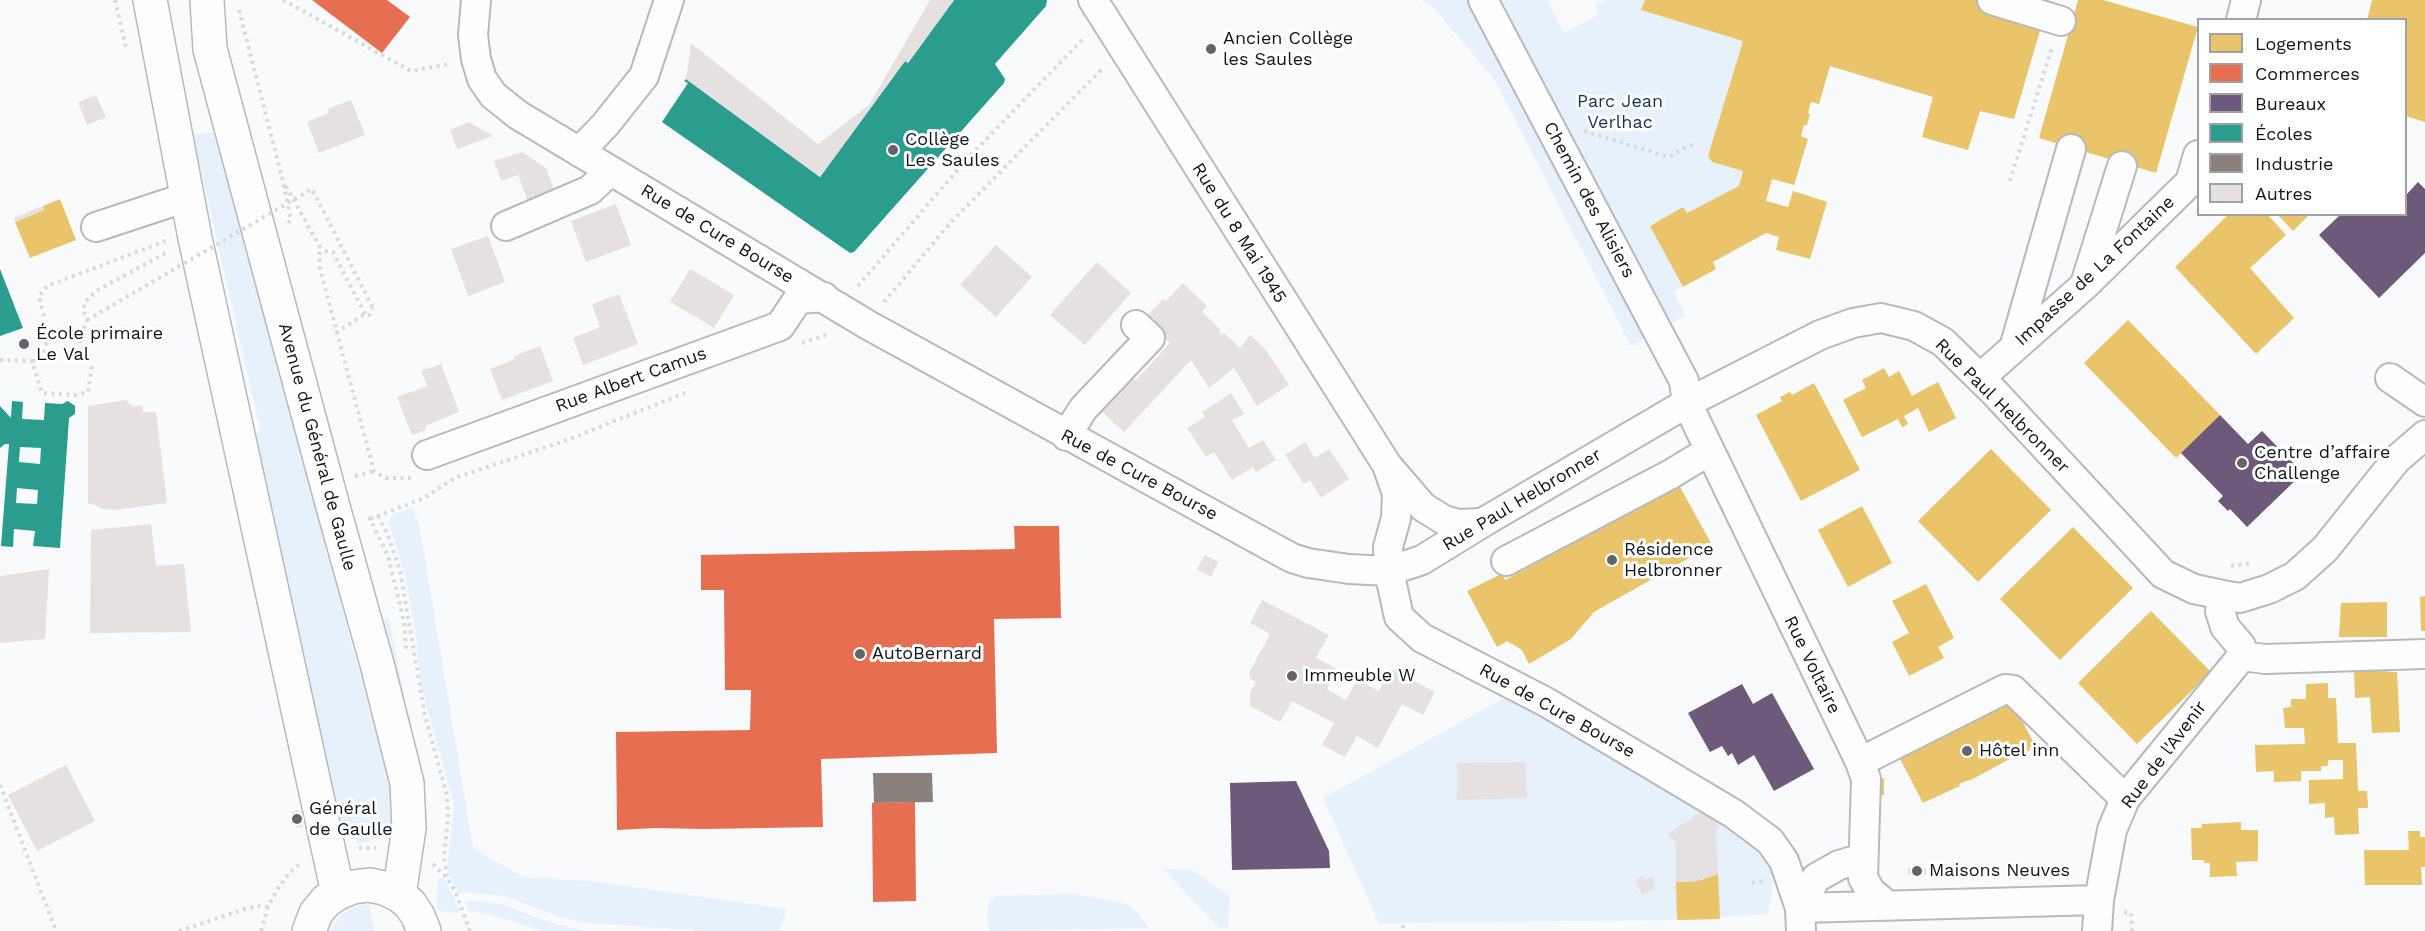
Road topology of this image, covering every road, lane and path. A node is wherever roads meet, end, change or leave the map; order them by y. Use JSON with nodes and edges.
{"nodes":[{"id":1,"x":150,"y":0,"type":"edge"},
{"id":2,"x":201,"y":0,"type":"edge"},
{"id":3,"x":207,"y":0,"type":"edge"},
{"id":4,"x":237,"y":0,"type":"edge"},
{"id":5,"x":283,"y":0,"type":"edge"},
{"id":6,"x":476,"y":0,"type":"edge"},
{"id":7,"x":669,"y":0,"type":"edge"},
{"id":8,"x":1483,"y":0,"type":"edge"},
{"id":9,"x":1992,"y":0,"type":"edge"},
{"id":10,"x":2247,"y":0,"type":"edge"},
{"id":11,"x":1097,"y":9,"type":"edge"},
{"id":12,"x":2242,"y":18,"type":"edge"},
{"id":13,"x":2061,"y":21,"type":"joint"},
{"id":14,"x":210,"y":49,"type":"junction"},
{"id":15,"x":1126,"y":54,"type":"junction"},
{"id":16,"x":476,"y":59,"type":"junction"},
{"id":17,"x":1546,"y":119,"type":"junction"},
{"id":18,"x":1695,"y":143,"type":"dead end"},
{"id":19,"x":2071,"y":149,"type":"dead end"},
{"id":20,"x":579,"y":152,"type":"junction"},
{"id":21,"x":2197,"y":161,"type":"edge"},
{"id":22,"x":272,"y":162,"type":"dead end"},
{"id":23,"x":2122,"y":166,"type":"dead end"},
{"id":24,"x":610,"y":171,"type":"junction"},
{"id":25,"x":283,"y":181,"type":"junction"},
{"id":26,"x":2010,"y":181,"type":"dead end"},
{"id":27,"x":187,"y":197,"type":"junction"},
{"id":28,"x":286,"y":226,"type":"dead end"},
{"id":29,"x":506,"y":226,"type":"dead end"},
{"id":30,"x":96,"y":227,"type":"dead end"},
{"id":31,"x":167,"y":241,"type":"dead end"},
{"id":32,"x":170,"y":250,"type":"dead end"},
{"id":33,"x":322,"y":251,"type":"junction"},
{"id":34,"x":2085,"y":285,"type":"junction"},
{"id":35,"x":832,"y":303,"type":"junction"},
{"id":36,"x":365,"y":315,"type":"junction"},
{"id":37,"x":87,"y":320,"type":"junction"},
{"id":38,"x":868,"y":325,"type":"junction"},
{"id":39,"x":1136,"y":325,"type":"dead end"},
{"id":40,"x":336,"y":333,"type":"junction"},
{"id":41,"x":827,"y":335,"type":"dead end"},
{"id":42,"x":2014,"y":348,"type":"junction"},
{"id":43,"x":0,"y":360,"type":"edge"},
{"id":44,"x":32,"y":361,"type":"junction"},
{"id":45,"x":1980,"y":378,"type":"junction"},
{"id":46,"x":2390,"y":378,"type":"dead end"},
{"id":47,"x":2425,"y":402,"type":"edge"},
{"id":48,"x":1687,"y":403,"type":"junction"},
{"id":49,"x":2425,"y":435,"type":"edge"},
{"id":50,"x":1066,"y":436,"type":"junction"},
{"id":51,"x":1709,"y":451,"type":"junction"},
{"id":52,"x":1387,"y":465,"type":"junction"},
{"id":53,"x":422,"y":466,"type":"joint"},
{"id":54,"x":374,"y":471,"type":"junction"},
{"id":55,"x":446,"y":478,"type":"dead end"},
{"id":56,"x":348,"y":480,"type":"dead end"},
{"id":57,"x":378,"y":516,"type":"junction"},
{"id":58,"x":370,"y":519,"type":"dead end"},
{"id":59,"x":1482,"y":523,"type":"junction"},
{"id":60,"x":1506,"y":561,"type":"dead end"},
{"id":61,"x":1389,"y":571,"type":"junction"},
{"id":62,"x":2223,"y":595,"type":"junction"},
{"id":63,"x":2425,"y":654,"type":"edge"},
{"id":64,"x":2242,"y":656,"type":"junction"},
{"id":65,"x":1860,"y":762,"type":"junction"},
{"id":66,"x":0,"y":785,"type":"edge"},
{"id":67,"x":2126,"y":799,"type":"junction"},
{"id":68,"x":1863,"y":858,"type":"junction"},
{"id":69,"x":304,"y":860,"type":"dead end"},
{"id":70,"x":447,"y":878,"type":"dead end"},
{"id":71,"x":338,"y":893,"type":"junction"},
{"id":72,"x":399,"y":895,"type":"junction"},
{"id":73,"x":2098,"y":900,"type":"junction"},
{"id":74,"x":1887,"y":905,"type":"junction"},
{"id":75,"x":268,"y":907,"type":"junction"},
{"id":76,"x":1800,"y":919,"type":"edge"},
{"id":77,"x":1402,"y":925,"type":"dead end"},
{"id":78,"x":305,"y":930,"type":"edge"},
{"id":79,"x":56,"y":931,"type":"edge"},
{"id":80,"x":179,"y":931,"type":"edge"},
{"id":81,"x":261,"y":931,"type":"edge"},
{"id":82,"x":432,"y":931,"type":"edge"},
{"id":83,"x":1403,"y":931,"type":"edge"},
{"id":84,"x":2097,"y":931,"type":"edge"}],
"edges":[{"from":1,"to":27,"type":"main road"},
{"from":2,"to":14,"type":"street"},
{"from":3,"to":14,"type":"main road","name":"Avenue du Général de Gaulle"},
{"from":4,"to":25,"type":"path"},
{"from":5,"to":16,"type":"path"},
{"from":6,"to":16,"type":"street","name":"Rue de Cure Bourse"},
{"from":7,"to":20,"type":"street"},
{"from":8,"to":17,"type":"street","name":"Chemin des Alisiers"},
{"from":9,"to":13,"type":"street"},
{"from":10,"to":12,"type":"street"},
{"from":11,"to":15,"type":"street","name":"Rue du 8 Mai 1945"},
{"from":11,"to":35,"type":"path"},
{"from":13,"to":26,"type":"path"},
{"from":14,"to":72,"type":"main road","name":"Avenue du Général de Gaulle"},
{"from":15,"to":38,"type":"path"},
{"from":15,"to":52,"type":"street","name":"Rue du 8 Mai 1945"},
{"from":16,"to":20,"type":"street","name":"Rue de Cure Bourse"},
{"from":17,"to":18,"type":"path"},
{"from":17,"to":48,"type":"street","name":"Chemin des Alisiers"},
{"from":19,"to":42,"type":"street"},
{"from":20,"to":24,"type":"street","name":"Rue de Cure Bourse"},
{"from":21,"to":34,"type":"street","name":"Impasse de La Fontaine"},
{"from":22,"to":25,"type":"path"},
{"from":23,"to":34,"type":"street"},
{"from":24,"to":29,"type":"street"},
{"from":24,"to":35,"type":"street","name":"Rue de Cure Bourse"},
{"from":25,"to":28,"type":"path"},
{"from":25,"to":33,"type":"path"},
{"from":27,"to":30,"type":"street"},
{"from":27,"to":71,"type":"main road"},
{"from":31,"to":44,"type":"path"},
{"from":32,"to":37,"type":"path"},
{"from":33,"to":36,"type":"path"},
{"from":33,"to":40,"type":"path"},
{"from":34,"to":42,"type":"street","name":"Impasse de La Fontaine"},
{"from":35,"to":38,"type":"street","name":"Rue de Cure Bourse"},
{"from":35,"to":41,"type":"path"},
{"from":35,"to":53,"type":"street","name":"Rue Albert Camus"},
{"from":36,"to":37,"type":"path","bridge":true},
{"from":36,"to":40,"type":"path"},
{"from":37,"to":44,"type":"path"},
{"from":38,"to":50,"type":"street","name":"Rue de Cure Bourse"},
{"from":39,"to":50,"type":"street"},
{"from":40,"to":54,"type":"path"},
{"from":42,"to":45,"type":"street","name":"Impasse de La Fontaine"},
{"from":43,"to":44,"type":"path"},
{"from":45,"to":48,"type":"street","name":"Rue Paul Helbronner"},
{"from":45,"to":62,"type":"street","name":"Rue Paul Helbronner"},
{"from":46,"to":47,"type":"street"},
{"from":48,"to":51,"type":"street","name":"Rue Voltaire"},
{"from":48,"to":59,"type":"street","name":"Rue Paul Helbronner"},
{"from":49,"to":62,"type":"street","name":"Rue Paul Helbronner"},
{"from":50,"to":61,"type":"street","name":"Rue de Cure Bourse"},
{"from":51,"to":60,"type":"street"},
{"from":51,"to":65,"type":"street","name":"Rue Voltaire"},
{"from":52,"to":59,"type":"street","name":"Rue du 8 Mai 1945"},
{"from":52,"to":61,"type":"street","name":"Rue du 8 Mai 1945"},
{"from":53,"to":54,"type":"path"},
{"from":54,"to":56,"type":"path"},
{"from":55,"to":57,"type":"path"},
{"from":57,"to":58,"type":"path"},
{"from":57,"to":70,"type":"path"},
{"from":59,"to":61,"type":"street","name":"Rue Paul Helbronner"},
{"from":61,"to":76,"type":"street","name":"Rue de Cure Bourse"},
{"from":62,"to":64,"type":"street"},
{"from":63,"to":64,"type":"street"},
{"from":64,"to":67,"type":"street","name":"Rue de l'Avenir"},
{"from":65,"to":67,"type":"street"},
{"from":65,"to":68,"type":"street","name":"Rue Voltaire"},
{"from":66,"to":79,"type":"path"},
{"from":67,"to":73,"type":"street","name":"Rue de l'Avenir"},
{"from":68,"to":74,"type":"street","name":"Rue Voltaire"},
{"from":68,"to":76,"type":"street"},
{"from":69,"to":75,"type":"path"},
{"from":71,"to":72,"type":"main road"},
{"from":71,"to":78,"type":"main road"},
{"from":72,"to":82,"type":"main road"},
{"from":73,"to":74,"type":"street"},
{"from":73,"to":84,"type":"street","name":"Rue de l'Avenir"},
{"from":74,"to":76,"type":"street"},
{"from":75,"to":80,"type":"path"},
{"from":75,"to":81,"type":"path"},
{"from":77,"to":83,"type":"path"}]}
